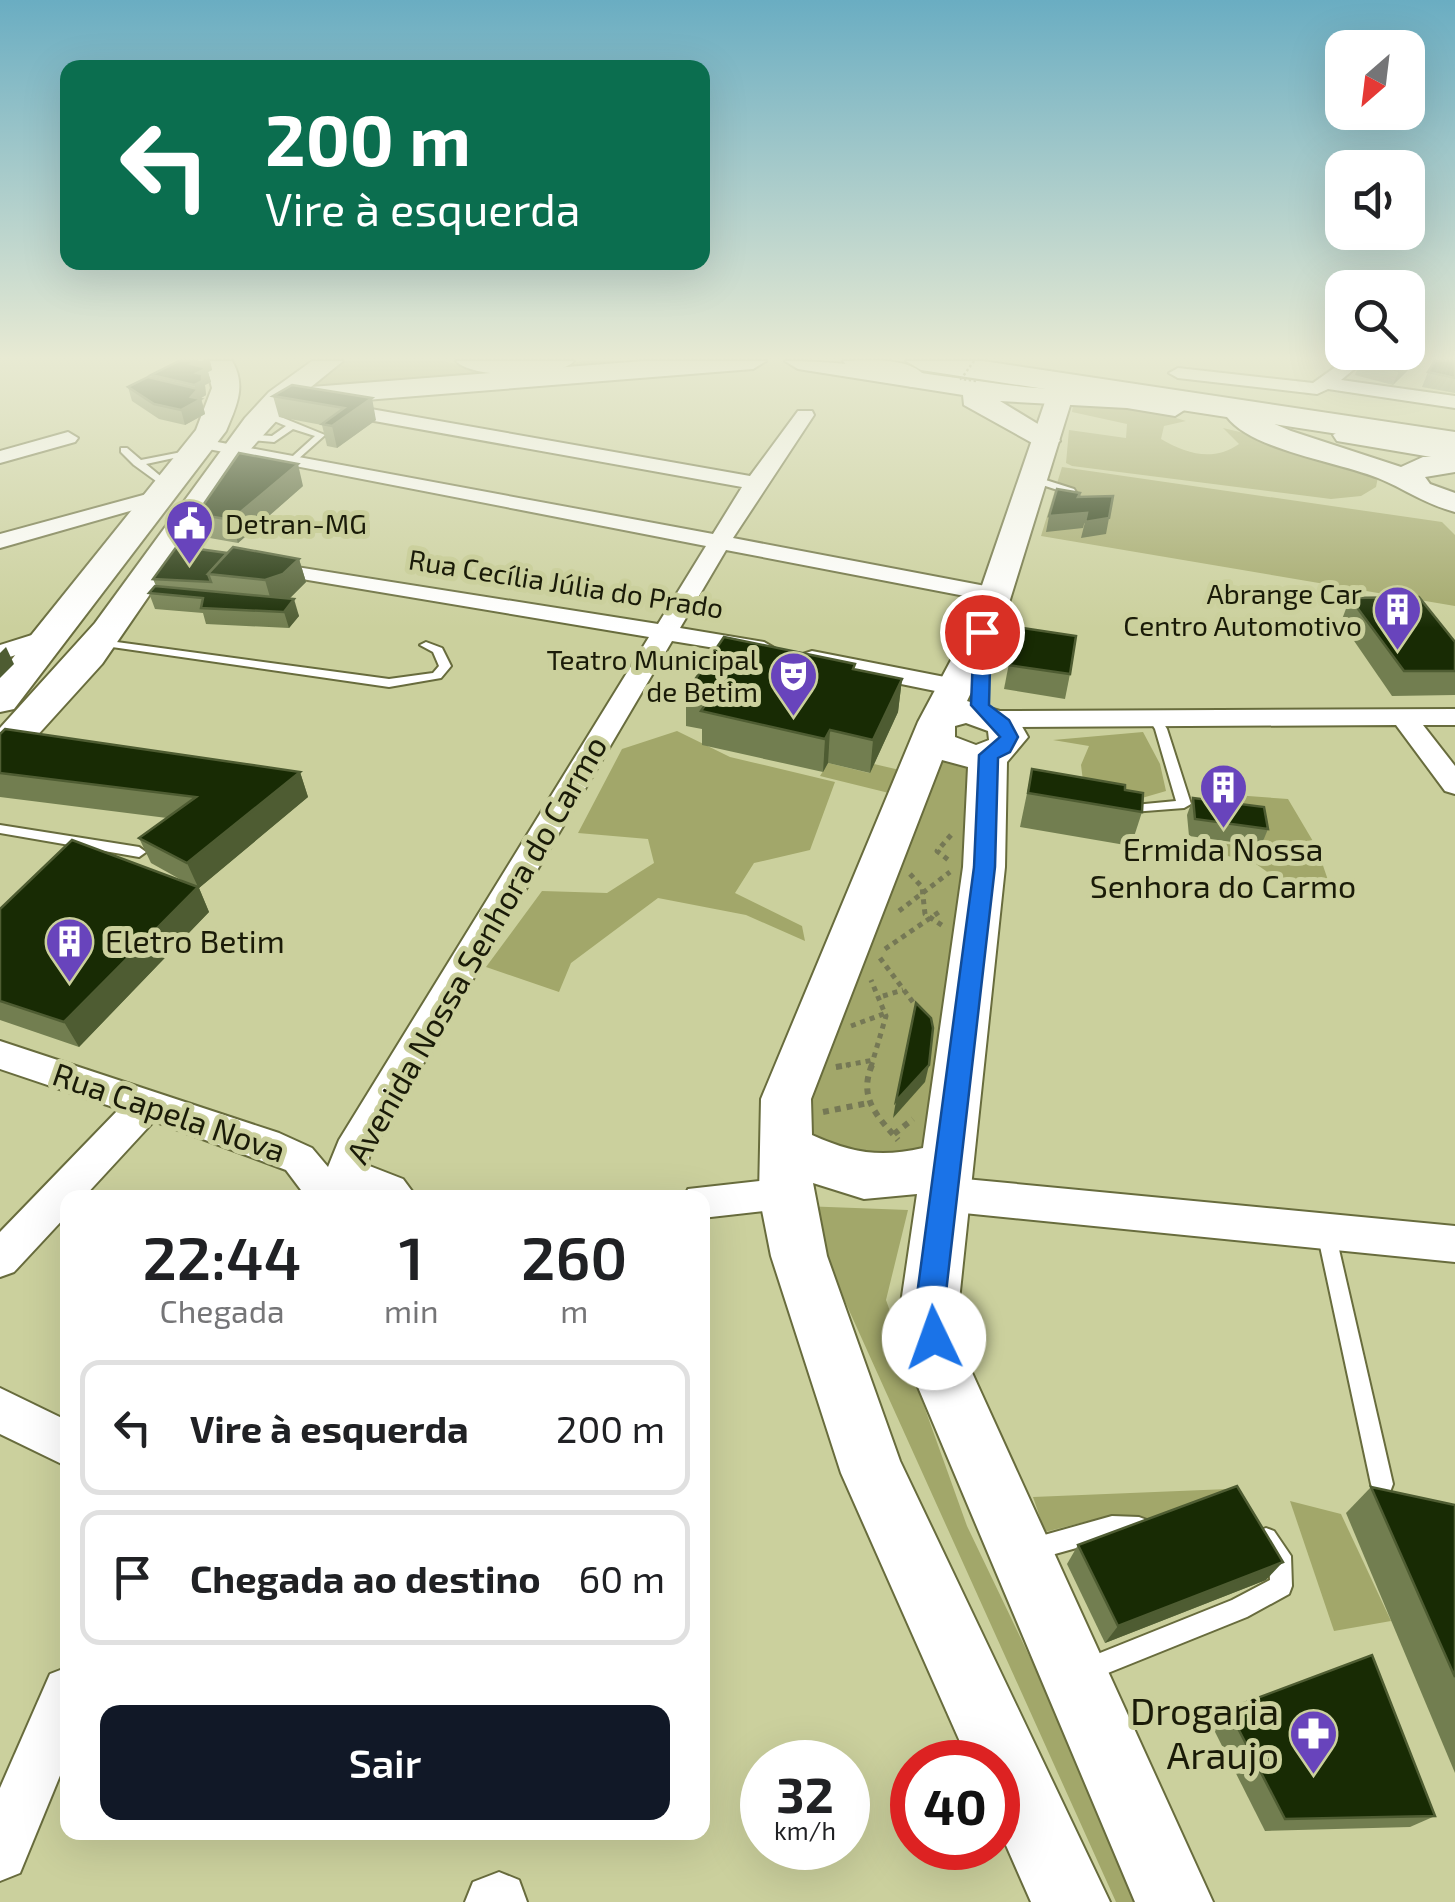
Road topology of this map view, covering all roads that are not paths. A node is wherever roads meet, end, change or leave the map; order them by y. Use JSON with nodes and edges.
{"nodes":[{"id":1,"x":26,"y":450,"type":"edge"},
{"id":2,"x":124,"y":450,"type":"dead end"},
{"id":3,"x":183,"y":450,"type":"edge"},
{"id":4,"x":220,"y":450,"type":"edge"},
{"id":5,"x":232,"y":450,"type":"edge"},
{"id":6,"x":296,"y":450,"type":"edge"},
{"id":7,"x":296,"y":450,"type":"edge"},
{"id":8,"x":306,"y":450,"type":"edge"},
{"id":9,"x":422,"y":450,"type":"edge"},
{"id":10,"x":779,"y":450,"type":"edge"},
{"id":11,"x":1041,"y":450,"type":"edge"},
{"id":12,"x":1319,"y":450,"type":"edge"},
{"id":13,"x":303,"y":452,"type":"junction"},
{"id":14,"x":0,"y":457,"type":"edge"},
{"id":15,"x":137,"y":463,"type":"junction"},
{"id":16,"x":1455,"y":464,"type":"edge"},
{"id":17,"x":1032,"y":479,"type":"junction"},
{"id":18,"x":755,"y":483,"type":"junction"},
{"id":19,"x":163,"y":491,"type":"junction"},
{"id":20,"x":1432,"y":494,"type":"edge"},
{"id":21,"x":196,"y":505,"type":"junction"},
{"id":22,"x":1080,"y":506,"type":"edge"},
{"id":23,"x":1455,"y":520,"type":"edge"},
{"id":24,"x":720,"y":540,"type":"junction"},
{"id":25,"x":0,"y":542,"type":"edge"},
{"id":26,"x":244,"y":562,"type":"edge"},
{"id":27,"x":996,"y":595,"type":"junction"},
{"id":28,"x":666,"y":629,"type":"junction"},
{"id":29,"x":982,"y":632,"type":"junction"},
{"id":30,"x":51,"y":636,"type":"junction"},
{"id":31,"x":102,"y":643,"type":"junction"},
{"id":32,"x":426,"y":644,"type":"dead end"},
{"id":33,"x":0,"y":652,"type":"edge"},
{"id":34,"x":0,"y":701,"type":"edge"},
{"id":35,"x":47,"y":708,"type":"junction"},
{"id":36,"x":943,"y":713,"type":"junction"},
{"id":37,"x":1152,"y":716,"type":"junction"},
{"id":38,"x":1403,"y":717,"type":"junction"},
{"id":39,"x":1455,"y":717,"type":"edge"},
{"id":40,"x":994,"y":733,"type":"junction"},
{"id":41,"x":0,"y":751,"type":"edge"},
{"id":42,"x":1455,"y":785,"type":"edge"},
{"id":43,"x":1112,"y":808,"type":"edge"},
{"id":44,"x":0,"y":829,"type":"edge"},
{"id":45,"x":139,"y":852,"type":"edge"},
{"id":46,"x":0,"y":1055,"type":"edge"},
{"id":47,"x":148,"y":1103,"type":"junction"},
{"id":48,"x":794,"y":1152,"type":"junction"},
{"id":49,"x":930,"y":1167,"type":"junction"},
{"id":50,"x":65,"y":1190,"type":"edge"},
{"id":51,"x":328,"y":1190,"type":"edge"},
{"id":52,"x":388,"y":1190,"type":"edge"},
{"id":53,"x":60,"y":1196,"type":"edge"},
{"id":54,"x":710,"y":1198,"type":"edge"},
{"id":55,"x":1326,"y":1232,"type":"junction"},
{"id":56,"x":1455,"y":1244,"type":"edge"},
{"id":57,"x":0,"y":1259,"type":"edge"},
{"id":58,"x":0,"y":1410,"type":"edge"},
{"id":59,"x":60,"y":1442,"type":"edge"},
{"id":60,"x":1382,"y":1484,"type":"dead end"},
{"id":61,"x":1247,"y":1516,"type":"edge"},
{"id":62,"x":1166,"y":1521,"type":"edge"},
{"id":63,"x":1020,"y":1553,"type":"junction"},
{"id":64,"x":1075,"y":1674,"type":"junction"},
{"id":65,"x":60,"y":1711,"type":"edge"},
{"id":66,"x":0,"y":1853,"type":"edge"},
{"id":67,"x":1071,"y":1902,"type":"edge"},
{"id":68,"x":1174,"y":1902,"type":"edge"}],
"edges":[{"from":1,"to":14,"type":"street"},
{"from":2,"to":15,"type":"lane"},
{"from":3,"to":15,"type":"lane"},
{"from":4,"to":19,"type":"main road"},
{"from":5,"to":21,"type":"main road"},
{"from":6,"to":13,"type":"street"},
{"from":7,"to":13,"type":"lane"},
{"from":8,"to":13,"type":"lane"},
{"from":9,"to":18,"type":"street"},
{"from":10,"to":18,"type":"street","name":"Avenida Nossa Senhora do Carmo"},
{"from":11,"to":17,"type":"street"},
{"from":12,"to":20,"type":"street"},
{"from":13,"to":24,"type":"street"},
{"from":15,"to":19,"type":"lane"},
{"from":16,"to":20,"type":"street"},
{"from":17,"to":22,"type":"lane"},
{"from":17,"to":27,"type":"street"},
{"from":18,"to":24,"type":"street","name":"Avenida Nossa Senhora do Carmo"},
{"from":19,"to":21,"type":"main road"},
{"from":19,"to":25,"type":"street"},
{"from":19,"to":30,"type":"main road"},
{"from":20,"to":23,"type":"street"},
{"from":21,"to":31,"type":"main road"},
{"from":24,"to":27,"type":"street"},
{"from":24,"to":28,"type":"street","name":"Avenida Nossa Senhora do Carmo"},
{"from":26,"to":28,"type":"street","name":"Rua Cecília Júlia do Prado"},
{"from":27,"to":29,"type":"street"},
{"from":28,"to":36,"type":"street","name":"Rua Cecília Júlia do Prado"},
{"from":28,"to":51,"type":"street","name":"Avenida Nossa Senhora do Carmo"},
{"from":29,"to":36,"type":"street"},
{"from":29,"to":40,"type":"street"},
{"from":30,"to":33,"type":"street"},
{"from":30,"to":34,"type":"main road"},
{"from":31,"to":32,"type":"lane"},
{"from":31,"to":35,"type":"main road"},
{"from":34,"to":35,"type":"main road"},
{"from":35,"to":41,"type":"main road"},
{"from":36,"to":40,"type":"street"},
{"from":36,"to":48,"type":"street"},
{"from":37,"to":38,"type":"street"},
{"from":37,"to":40,"type":"street"},
{"from":37,"to":43,"type":"lane"},
{"from":38,"to":39,"type":"street"},
{"from":38,"to":42,"type":"street"},
{"from":40,"to":49,"type":"street"},
{"from":44,"to":45,"type":"lane"},
{"from":46,"to":47,"type":"street","name":"Rua Capela Nova"},
{"from":47,"to":50,"type":"street"},
{"from":47,"to":51,"type":"street","name":"Rua Capela Nova"},
{"from":48,"to":49,"type":"street"},
{"from":48,"to":54,"type":"street"},
{"from":48,"to":67,"type":"street"},
{"from":49,"to":55,"type":"street"},
{"from":49,"to":63,"type":"street"},
{"from":51,"to":52,"type":"street"},
{"from":53,"to":57,"type":"street"},
{"from":55,"to":56,"type":"street"},
{"from":55,"to":60,"type":"lane"},
{"from":58,"to":59,"type":"street"},
{"from":61,"to":64,"type":"lane"},
{"from":62,"to":63,"type":"lane"},
{"from":63,"to":64,"type":"street"},
{"from":64,"to":68,"type":"street"},
{"from":65,"to":66,"type":"street"}]}
